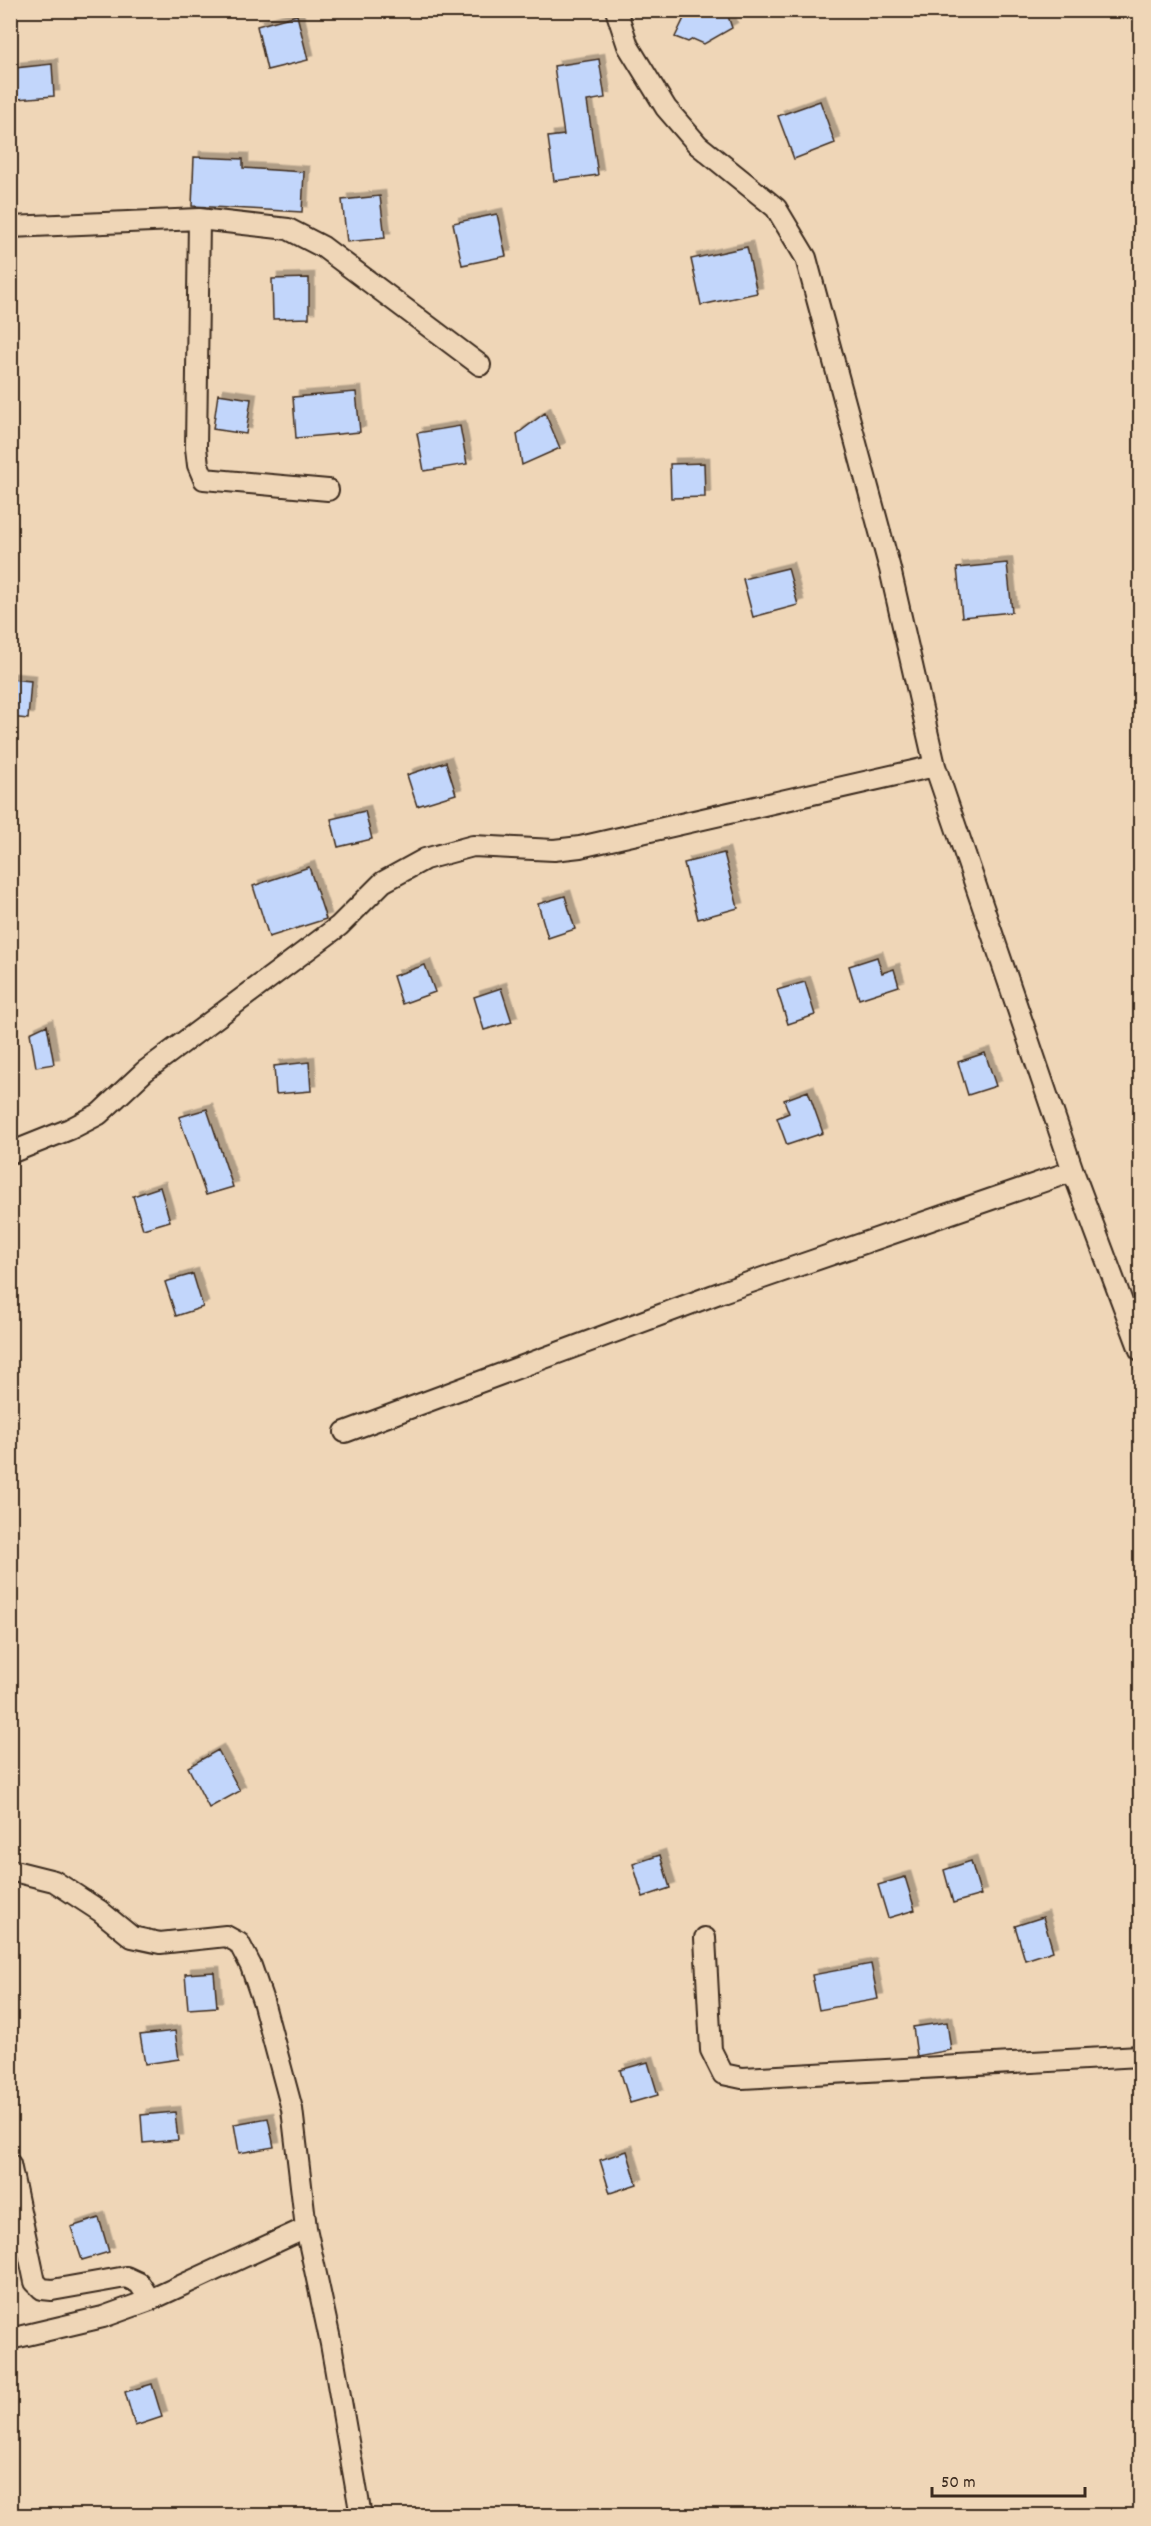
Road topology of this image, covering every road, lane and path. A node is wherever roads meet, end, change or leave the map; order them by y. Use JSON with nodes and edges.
{"nodes":[{"id":1,"x":616,"y":10,"type":"edge"},
{"id":2,"x":199,"y":219,"type":"junction"},
{"id":3,"x":10,"y":226,"type":"edge"},
{"id":4,"x":480,"y":365,"type":"dead end"},
{"id":5,"x":328,"y":490,"type":"dead end"},
{"id":6,"x":935,"y":766,"type":"junction"},
{"id":7,"x":10,"y":1154,"type":"edge"},
{"id":8,"x":1073,"y":1171,"type":"junction"},
{"id":9,"x":1140,"y":1350,"type":"edge"},
{"id":10,"x":345,"y":1432,"type":"dead end"},
{"id":11,"x":10,"y":1870,"type":"edge"},
{"id":12,"x":705,"y":1938,"type":"dead end"},
{"id":13,"x":1140,"y":2056,"type":"edge"},
{"id":14,"x":10,"y":2164,"type":"edge"},
{"id":15,"x":306,"y":2228,"type":"junction"},
{"id":16,"x":150,"y":2300,"type":"junction"},
{"id":17,"x":10,"y":2340,"type":"edge"},
{"id":18,"x":361,"y":2516,"type":"edge"}],
"edges":[{"from":1,"to":6,"type":"street"},
{"from":2,"to":3,"type":"street"},
{"from":2,"to":4,"type":"street"},
{"from":2,"to":5,"type":"street"},
{"from":6,"to":7,"type":"street"},
{"from":6,"to":8,"type":"street"},
{"from":8,"to":9,"type":"street"},
{"from":8,"to":10,"type":"street"},
{"from":11,"to":15,"type":"street"},
{"from":12,"to":13,"type":"street"},
{"from":14,"to":16,"type":"street"},
{"from":15,"to":16,"type":"street"},
{"from":15,"to":18,"type":"street"},
{"from":16,"to":17,"type":"street"}]}
